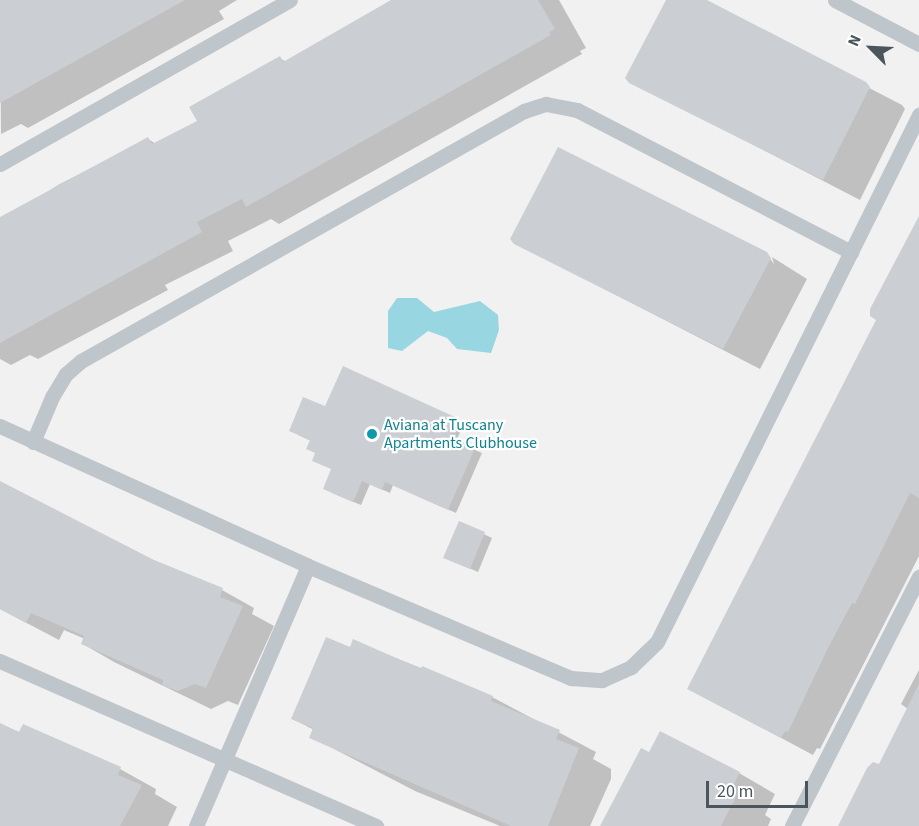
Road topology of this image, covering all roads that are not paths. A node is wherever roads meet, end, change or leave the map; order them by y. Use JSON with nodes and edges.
{"nodes":[{"id":1,"x":290,"y":0,"type":"edge"},
{"id":2,"x":835,"y":0,"type":"edge"},
{"id":3,"x":919,"y":44,"type":"edge"},
{"id":4,"x":919,"y":115,"type":"edge"},
{"id":5,"x":0,"y":164,"type":"edge"},
{"id":6,"x":851,"y":252,"type":"junction"},
{"id":7,"x":0,"y":426,"type":"edge"},
{"id":8,"x":33,"y":442,"type":"junction"},
{"id":9,"x":308,"y":566,"type":"junction"},
{"id":10,"x":919,"y":577,"type":"edge"},
{"id":11,"x":0,"y":661,"type":"edge"},
{"id":12,"x":225,"y":759,"type":"junction"},
{"id":13,"x":196,"y":826,"type":"edge"},
{"id":14,"x":376,"y":826,"type":"edge"},
{"id":15,"x":792,"y":826,"type":"edge"}],
"edges":[{"from":1,"to":5,"type":"lane"},
{"from":2,"to":3,"type":"lane"},
{"from":4,"to":6,"type":"lane"},
{"from":6,"to":8,"type":"lane"},
{"from":6,"to":9,"type":"lane"},
{"from":7,"to":8,"type":"lane"},
{"from":8,"to":9,"type":"lane"},
{"from":9,"to":12,"type":"lane"},
{"from":10,"to":15,"type":"lane"},
{"from":11,"to":12,"type":"lane"},
{"from":12,"to":13,"type":"lane"},
{"from":12,"to":14,"type":"lane"}]}
